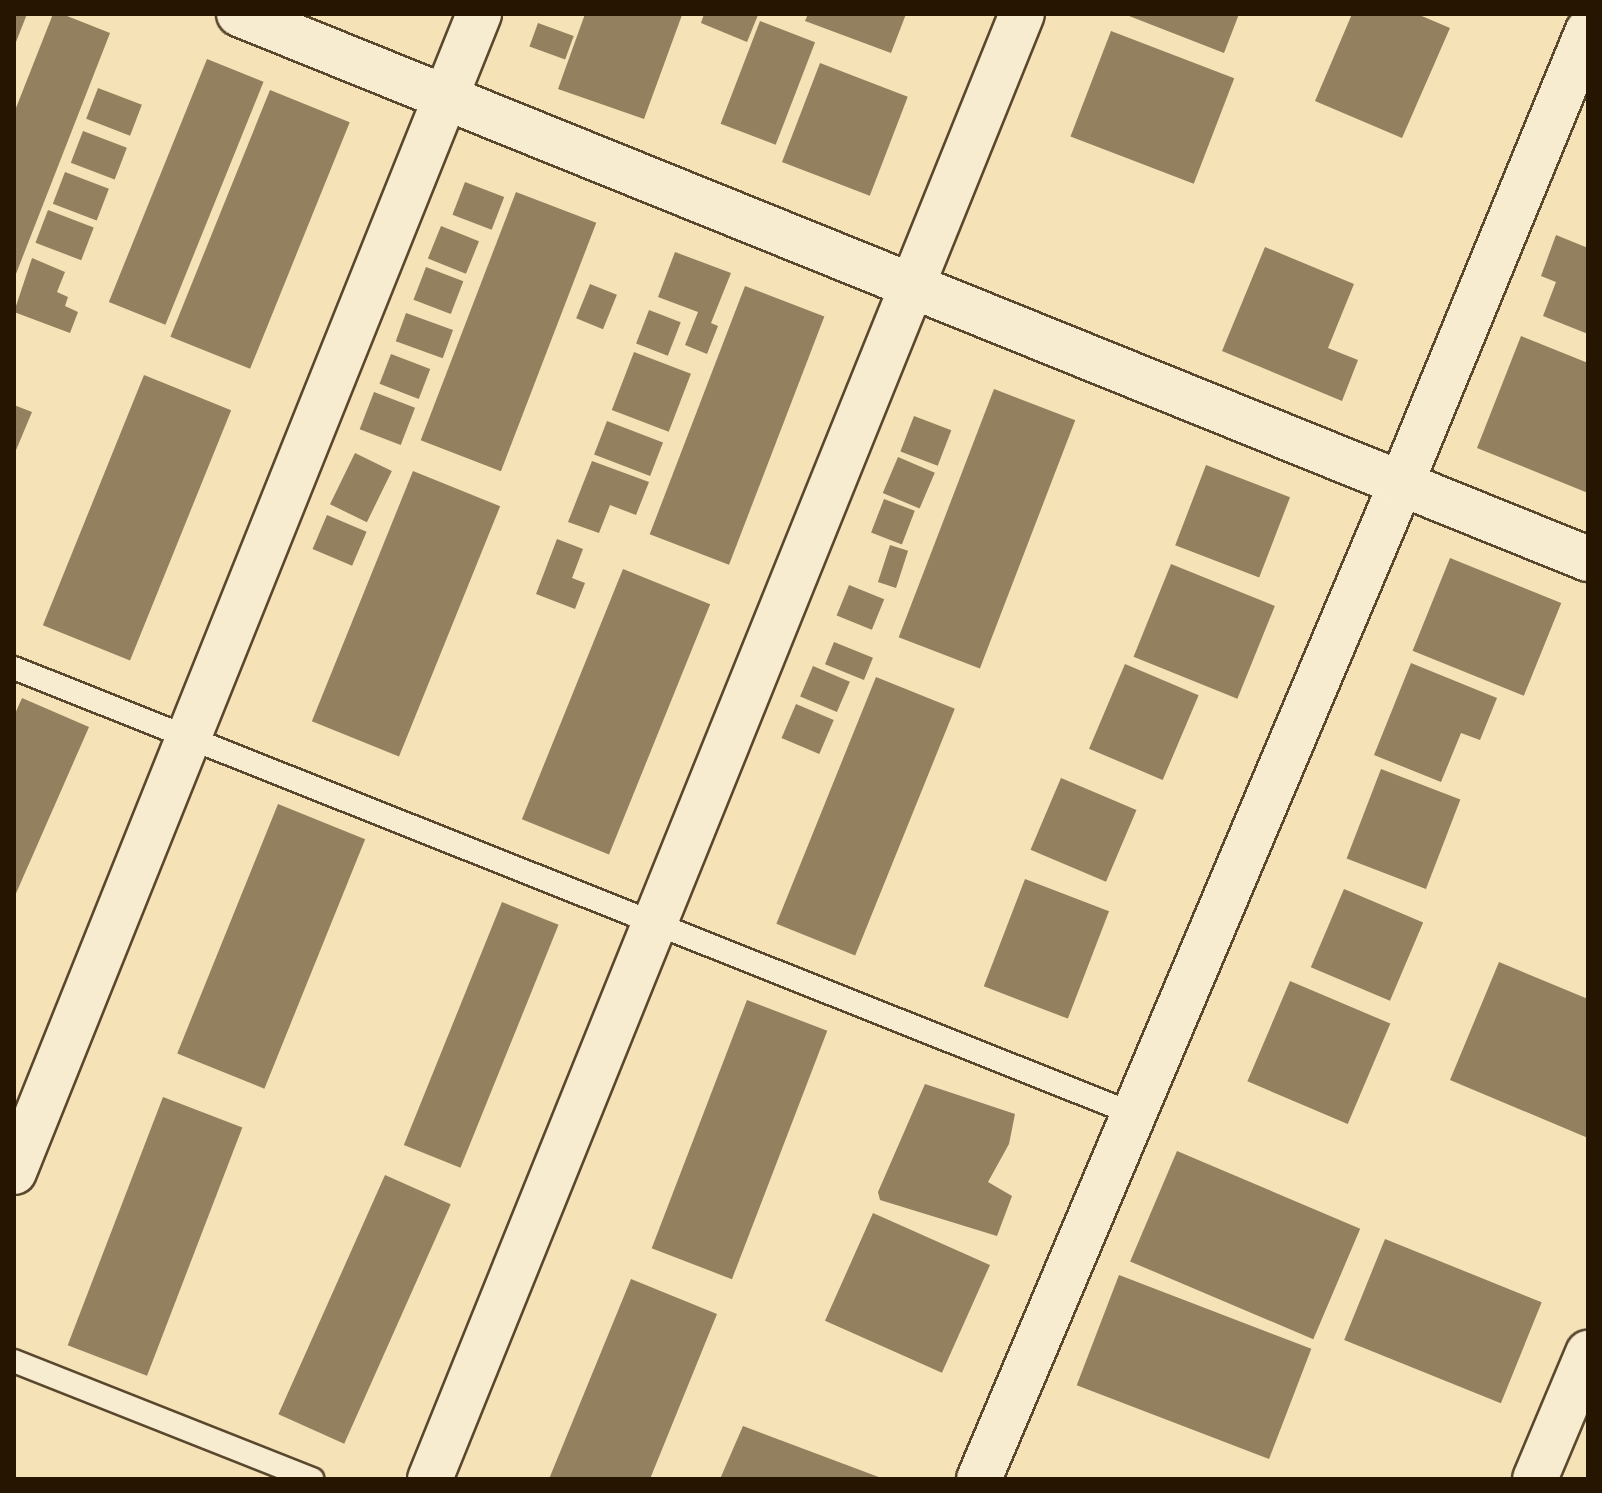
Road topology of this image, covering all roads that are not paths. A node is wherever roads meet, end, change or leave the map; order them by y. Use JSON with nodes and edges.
{"nodes":[{"id":1,"x":239,"y":14,"type":"edge"},
{"id":2,"x":479,"y":14,"type":"edge"},
{"id":3,"x":1022,"y":14,"type":"edge"},
{"id":4,"x":1588,"y":31,"type":"edge"},
{"id":5,"x":446,"y":97,"type":"junction"},
{"id":6,"x":912,"y":286,"type":"junction"},
{"id":7,"x":1401,"y":484,"type":"junction"},
{"id":8,"x":1588,"y":559,"type":"edge"},
{"id":9,"x":14,"y":668,"type":"edge"},
{"id":10,"x":188,"y":738,"type":"junction"},
{"id":11,"x":654,"y":923,"type":"junction"},
{"id":12,"x":1131,"y":1113,"type":"junction"},
{"id":13,"x":14,"y":1172,"type":"edge"},
{"id":14,"x":1588,"y":1353,"type":"edge"},
{"id":15,"x":14,"y":1361,"type":"edge"},
{"id":16,"x":312,"y":1479,"type":"edge"},
{"id":17,"x":430,"y":1479,"type":"edge"},
{"id":18,"x":979,"y":1479,"type":"edge"},
{"id":19,"x":1535,"y":1479,"type":"edge"}],
"edges":[{"from":1,"to":5,"type":"street"},
{"from":2,"to":5,"type":"street"},
{"from":3,"to":6,"type":"street"},
{"from":4,"to":7,"type":"street"},
{"from":5,"to":6,"type":"street"},
{"from":5,"to":10,"type":"street"},
{"from":6,"to":7,"type":"street"},
{"from":6,"to":11,"type":"street"},
{"from":7,"to":8,"type":"street"},
{"from":7,"to":12,"type":"street"},
{"from":9,"to":10,"type":"lane"},
{"from":10,"to":11,"type":"lane"},
{"from":10,"to":13,"type":"street"},
{"from":11,"to":12,"type":"lane"},
{"from":11,"to":17,"type":"street"},
{"from":12,"to":18,"type":"street"},
{"from":14,"to":19,"type":"street"},
{"from":15,"to":16,"type":"lane"}]}
